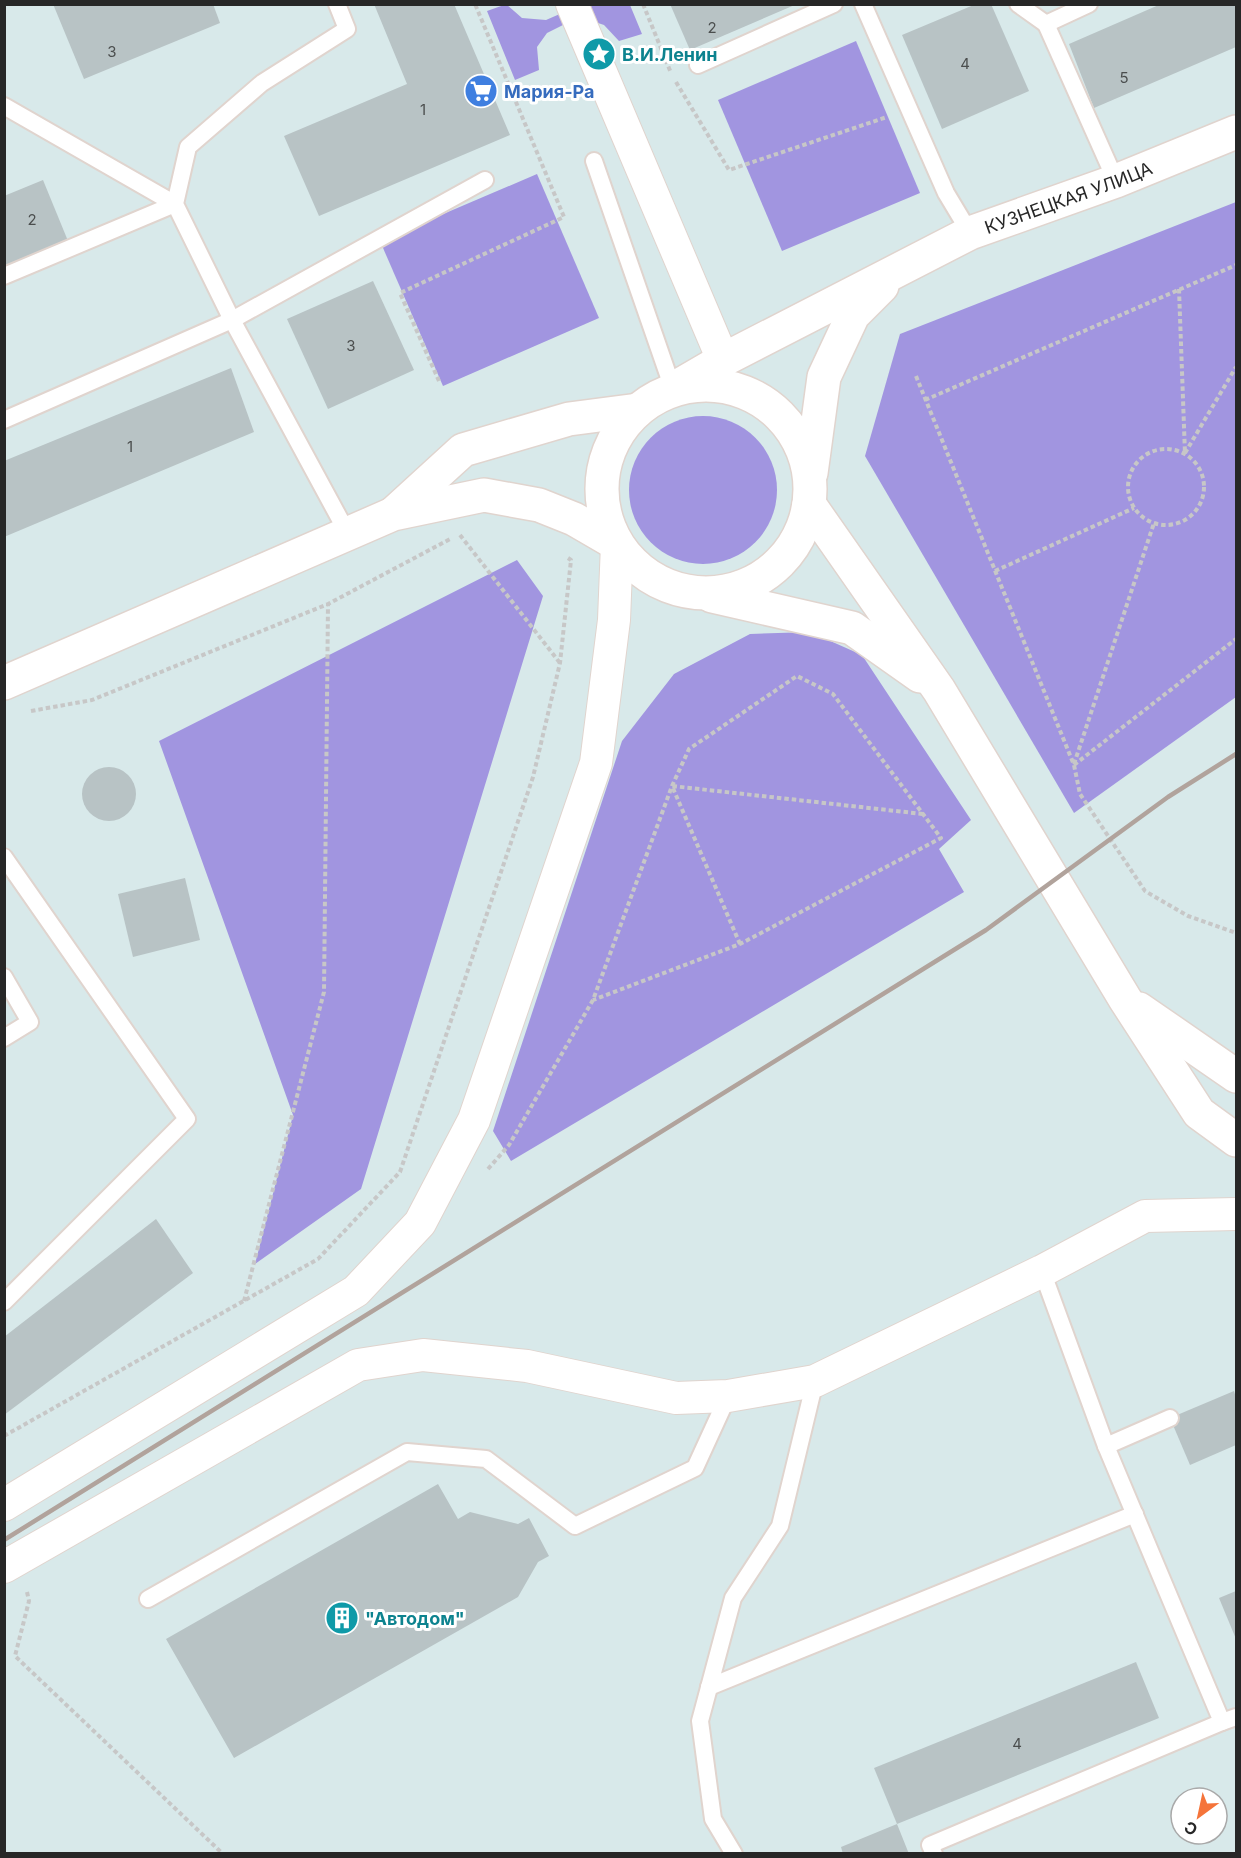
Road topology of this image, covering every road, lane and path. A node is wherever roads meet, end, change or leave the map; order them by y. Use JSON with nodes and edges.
{"nodes":[{"id":1,"x":337,"y":4,"type":"edge"},
{"id":2,"x":475,"y":4,"type":"edge"},
{"id":3,"x":572,"y":4,"type":"edge"},
{"id":4,"x":643,"y":4,"type":"edge"},
{"id":5,"x":834,"y":4,"type":"edge"},
{"id":6,"x":863,"y":4,"type":"edge"},
{"id":7,"x":1018,"y":4,"type":"edge"},
{"id":8,"x":1089,"y":4,"type":"edge"},
{"id":9,"x":1046,"y":24,"type":"junction"},
{"id":10,"x":698,"y":65,"type":"dead end"},
{"id":11,"x":4,"y":106,"type":"edge"},
{"id":12,"x":889,"y":117,"type":"dead end"},
{"id":13,"x":1236,"y":132,"type":"edge"},
{"id":14,"x":594,"y":161,"type":"dead end"},
{"id":15,"x":485,"y":180,"type":"dead end"},
{"id":16,"x":1116,"y":181,"type":"junction"},
{"id":17,"x":176,"y":204,"type":"junction"},
{"id":18,"x":970,"y":233,"type":"junction"},
{"id":19,"x":1236,"y":265,"type":"edge"},
{"id":20,"x":902,"y":266,"type":"junction"},
{"id":21,"x":4,"y":276,"type":"edge"},
{"id":22,"x":1179,"y":289,"type":"junction"},
{"id":23,"x":232,"y":320,"type":"junction"},
{"id":24,"x":723,"y":360,"type":"junction"},
{"id":25,"x":1235,"y":371,"type":"edge"},
{"id":26,"x":916,"y":376,"type":"dead end"},
{"id":27,"x":439,"y":381,"type":"dead end"},
{"id":28,"x":673,"y":389,"type":"junction"},
{"id":29,"x":926,"y":400,"type":"junction"},
{"id":30,"x":638,"y":410,"type":"junction"},
{"id":31,"x":4,"y":420,"type":"edge"},
{"id":32,"x":1185,"y":454,"type":"junction"},
{"id":33,"x":810,"y":492,"type":"junction"},
{"id":34,"x":1134,"y":508,"type":"junction"},
{"id":35,"x":393,"y":514,"type":"junction"},
{"id":36,"x":1154,"y":523,"type":"junction"},
{"id":37,"x":470,"y":533,"type":"dead end"},
{"id":38,"x":348,"y":534,"type":"junction"},
{"id":39,"x":460,"y":534,"type":"junction"},
{"id":40,"x":617,"y":544,"type":"junction"},
{"id":41,"x":561,"y":554,"type":"dead end"},
{"id":42,"x":995,"y":571,"type":"junction"},
{"id":43,"x":697,"y":592,"type":"junction"},
{"id":44,"x":328,"y":604,"type":"junction"},
{"id":45,"x":1236,"y":639,"type":"edge"},
{"id":46,"x":560,"y":663,"type":"junction"},
{"id":47,"x":4,"y":683,"type":"edge"},
{"id":48,"x":939,"y":690,"type":"junction"},
{"id":49,"x":26,"y":711,"type":"dead end"},
{"id":50,"x":1074,"y":765,"type":"junction"},
{"id":51,"x":672,"y":786,"type":"junction"},
{"id":52,"x":923,"y":814,"type":"junction"},
{"id":53,"x":4,"y":857,"type":"edge"},
{"id":54,"x":1236,"y":933,"type":"edge"},
{"id":55,"x":740,"y":944,"type":"junction"},
{"id":56,"x":4,"y":977,"type":"edge"},
{"id":57,"x":1125,"y":999,"type":"junction"},
{"id":58,"x":593,"y":1000,"type":"junction"},
{"id":59,"x":4,"y":1038,"type":"edge"},
{"id":60,"x":1236,"y":1076,"type":"edge"},
{"id":61,"x":1236,"y":1140,"type":"edge"},
{"id":62,"x":483,"y":1176,"type":"dead end"},
{"id":63,"x":1236,"y":1214,"type":"edge"},
{"id":64,"x":1042,"y":1271,"type":"junction"},
{"id":65,"x":243,"y":1301,"type":"junction"},
{"id":66,"x":4,"y":1302,"type":"edge"},
{"id":67,"x":815,"y":1381,"type":"junction"},
{"id":68,"x":728,"y":1396,"type":"junction"},
{"id":69,"x":1170,"y":1418,"type":"dead end"},
{"id":70,"x":4,"y":1436,"type":"edge"},
{"id":71,"x":1106,"y":1446,"type":"junction"},
{"id":72,"x":4,"y":1505,"type":"edge"},
{"id":73,"x":1135,"y":1514,"type":"junction"},
{"id":74,"x":4,"y":1567,"type":"edge"},
{"id":75,"x":148,"y":1599,"type":"dead end"},
{"id":76,"x":15,"y":1656,"type":"dead end"},
{"id":77,"x":709,"y":1687,"type":"junction"},
{"id":78,"x":1229,"y":1720,"type":"edge"},
{"id":79,"x":721,"y":1831,"type":"junction"},
{"id":80,"x":223,"y":1854,"type":"edge"},
{"id":81,"x":719,"y":1854,"type":"edge"},
{"id":82,"x":734,"y":1854,"type":"edge"},
{"id":83,"x":934,"y":1854,"type":"edge"}],
"edges":[{"from":1,"to":17,"type":"lane"},
{"from":2,"to":27,"type":"path"},
{"from":3,"to":24,"type":"street"},
{"from":4,"to":12,"type":"path"},
{"from":5,"to":10,"type":"lane"},
{"from":6,"to":18,"type":"lane"},
{"from":7,"to":9,"type":"lane"},
{"from":8,"to":9,"type":"lane"},
{"from":9,"to":16,"type":"lane"},
{"from":11,"to":17,"type":"lane"},
{"from":13,"to":16,"type":"main road","name":"КУЗНЕЦКАЯ УЛИЦА"},
{"from":14,"to":28,"type":"lane"},
{"from":15,"to":23,"type":"lane"},
{"from":16,"to":18,"type":"main road","name":"КУЗНЕЦКАЯ УЛИЦА"},
{"from":17,"to":21,"type":"lane"},
{"from":17,"to":23,"type":"lane"},
{"from":18,"to":20,"type":"main road","name":"КУЗНЕЦКАЯ УЛИЦА"},
{"from":19,"to":22,"type":"path"},
{"from":20,"to":24,"type":"main road","name":"КУЗНЕЦКАЯ УЛИЦА"},
{"from":20,"to":33,"type":"main road"},
{"from":22,"to":29,"type":"path"},
{"from":22,"to":32,"type":"path"},
{"from":23,"to":31,"type":"lane"},
{"from":23,"to":38,"type":"lane"},
{"from":24,"to":28,"type":"main road","name":"КУЗНЕЦКАЯ УЛИЦА"},
{"from":25,"to":32,"type":"path"},
{"from":26,"to":29,"type":"path"},
{"from":28,"to":30,"type":"main road"},
{"from":28,"to":33,"type":"main road"},
{"from":29,"to":42,"type":"path"},
{"from":30,"to":35,"type":"main road"},
{"from":30,"to":40,"type":"main road"},
{"from":32,"to":34,"type":"path"},
{"from":32,"to":36,"type":"path"},
{"from":33,"to":43,"type":"main road"},
{"from":33,"to":48,"type":"main road"},
{"from":34,"to":36,"type":"path"},
{"from":34,"to":42,"type":"path"},
{"from":35,"to":38,"type":"main road"},
{"from":35,"to":40,"type":"main road"},
{"from":36,"to":50,"type":"path"},
{"from":37,"to":39,"type":"path"},
{"from":38,"to":47,"type":"main road"},
{"from":39,"to":44,"type":"path"},
{"from":39,"to":46,"type":"path"},
{"from":40,"to":43,"type":"main road"},
{"from":40,"to":72,"type":"street"},
{"from":41,"to":46,"type":"path"},
{"from":42,"to":50,"type":"path"},
{"from":43,"to":48,"type":"main road"},
{"from":44,"to":49,"type":"path"},
{"from":44,"to":65,"type":"path"},
{"from":45,"to":50,"type":"path"},
{"from":46,"to":65,"type":"path"},
{"from":48,"to":57,"type":"main road"},
{"from":50,"to":54,"type":"path"},
{"from":51,"to":52,"type":"path"},
{"from":51,"to":52,"type":"path"},
{"from":51,"to":55,"type":"path"},
{"from":51,"to":58,"type":"path"},
{"from":52,"to":55,"type":"path"},
{"from":53,"to":66,"type":"lane"},
{"from":55,"to":58,"type":"path"},
{"from":56,"to":59,"type":"lane"},
{"from":57,"to":60,"type":"main road"},
{"from":57,"to":61,"type":"main road"},
{"from":58,"to":62,"type":"path"},
{"from":63,"to":64,"type":"street"},
{"from":64,"to":67,"type":"street"},
{"from":64,"to":71,"type":"lane"},
{"from":65,"to":70,"type":"path"},
{"from":67,"to":68,"type":"street"},
{"from":67,"to":77,"type":"lane"},
{"from":68,"to":74,"type":"street"},
{"from":68,"to":75,"type":"lane"},
{"from":69,"to":71,"type":"lane"},
{"from":71,"to":73,"type":"lane"},
{"from":73,"to":77,"type":"lane"},
{"from":73,"to":78,"type":"lane"},
{"from":76,"to":80,"type":"path"},
{"from":77,"to":79,"type":"lane"},
{"from":78,"to":83,"type":"lane"},
{"from":79,"to":81,"type":"lane"},
{"from":79,"to":82,"type":"lane"}]}
